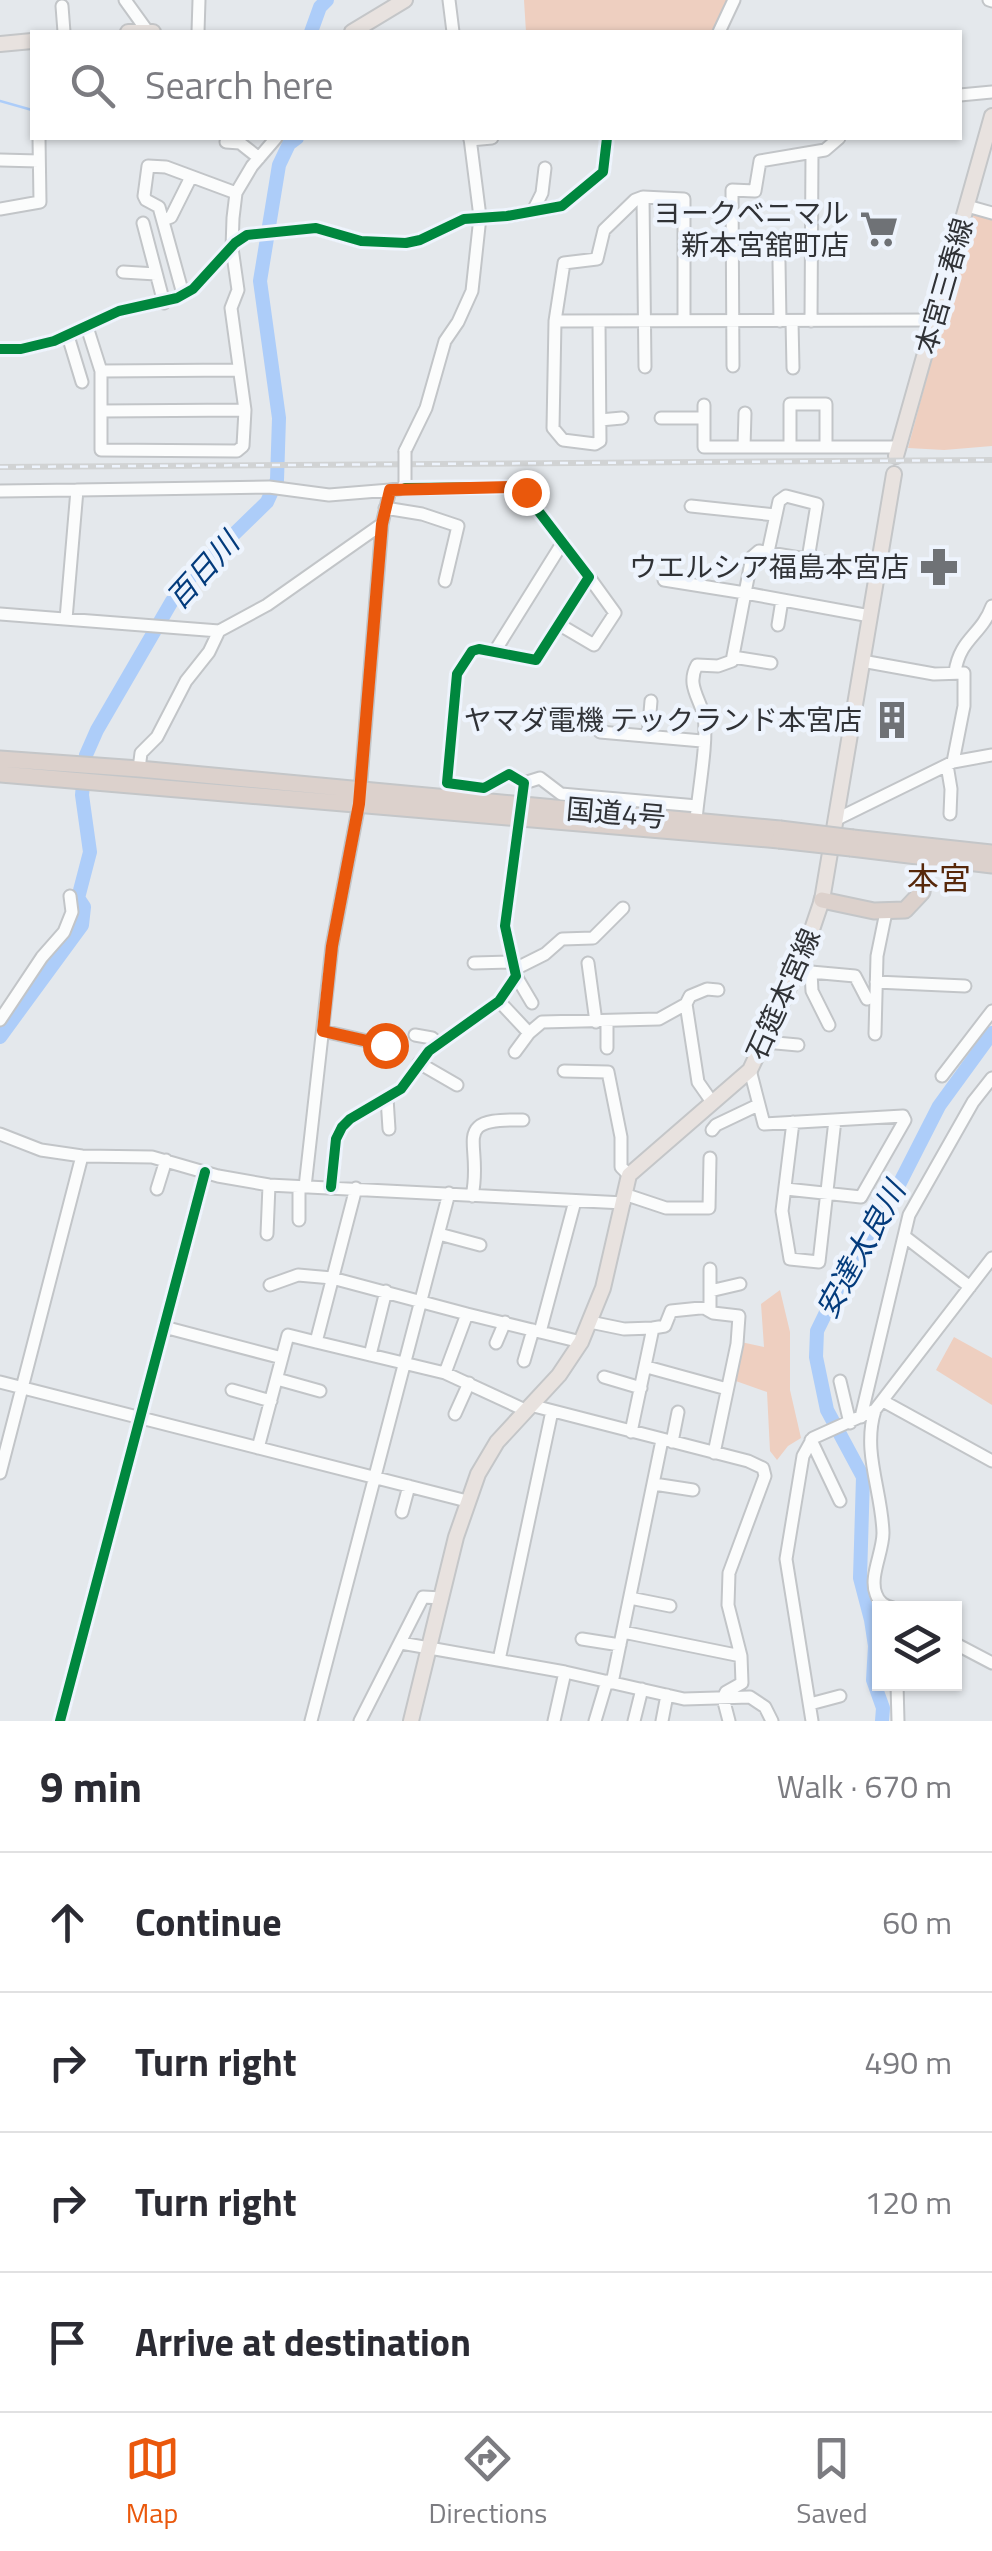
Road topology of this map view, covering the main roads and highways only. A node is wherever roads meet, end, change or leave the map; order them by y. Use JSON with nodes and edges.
{"nodes":[{"id":1,"x":404,"y":0,"type":"edge"},
{"id":2,"x":355,"y":30,"type":"edge"},
{"id":3,"x":30,"y":41,"type":"edge"},
{"id":4,"x":0,"y":44,"type":"edge"},
{"id":5,"x":992,"y":116,"type":"edge"},
{"id":6,"x":898,"y":451,"type":"road end"},
{"id":7,"x":894,"y":474,"type":"dead end"},
{"id":8,"x":0,"y":759,"type":"edge"},
{"id":9,"x":65,"y":771,"type":"junction"},
{"id":10,"x":91,"y":773,"type":"junction"},
{"id":11,"x":0,"y":774,"type":"edge"},
{"id":12,"x":359,"y":798,"type":"junction"},
{"id":13,"x":520,"y":810,"type":"junction"},
{"id":14,"x":780,"y":835,"type":"junction"},
{"id":15,"x":929,"y":852,"type":"junction"},
{"id":16,"x":992,"y":863,"type":"edge"},
{"id":17,"x":822,"y":900,"type":"junction"},
{"id":18,"x":411,"y":1721,"type":"edge"}],
"edges":[{"from":1,"to":2,"type":"main road"},
{"from":3,"to":4,"type":"main road"},
{"from":5,"to":6,"type":"main road","name":"本宮三春線"},
{"from":7,"to":17,"type":"main road","name":"石筵本宮線"},
{"from":8,"to":9,"type":"highway","name":"国道4号"},
{"from":9,"to":10,"type":"highway","name":"国道4号"},
{"from":9,"to":11,"type":"highway","name":"国道4号"},
{"from":10,"to":12,"type":"highway","name":"国道4号"},
{"from":10,"to":12,"type":"highway","name":"国道4号"},
{"from":12,"to":13,"type":"highway","name":"国道4号"},
{"from":13,"to":14,"type":"highway","name":"国道4号"},
{"from":13,"to":14,"type":"highway","name":"国道4号"},
{"from":14,"to":15,"type":"highway","name":"国道4号","bridge":true},
{"from":15,"to":16,"type":"highway","name":"国道4号"},
{"from":15,"to":17,"type":"highway"},
{"from":17,"to":18,"type":"main road","name":"石筵本宮線"}]}
